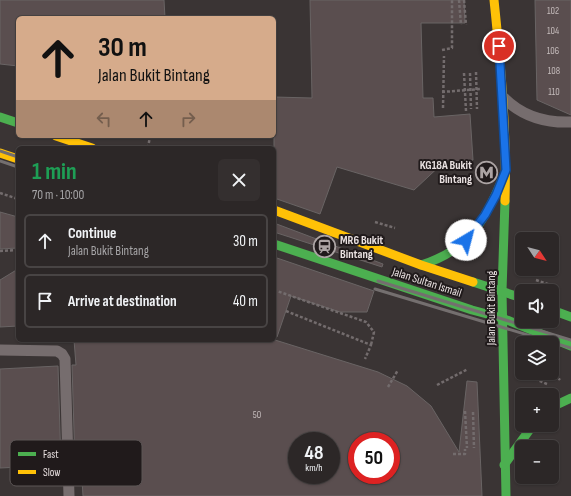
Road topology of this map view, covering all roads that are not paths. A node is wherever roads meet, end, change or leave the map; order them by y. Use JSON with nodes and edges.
{"nodes":[{"id":1,"x":494,"y":0,"type":"edge"},
{"id":2,"x":502,"y":92,"type":"junction"},
{"id":3,"x":0,"y":117,"type":"edge"},
{"id":4,"x":16,"y":122,"type":"edge"},
{"id":5,"x":571,"y":122,"type":"edge"},
{"id":6,"x":62,"y":138,"type":"edge"},
{"id":7,"x":86,"y":146,"type":"edge"},
{"id":8,"x":0,"y":153,"type":"edge"},
{"id":9,"x":16,"y":158,"type":"edge"},
{"id":10,"x":506,"y":170,"type":"junction"},
{"id":11,"x":276,"y":211,"type":"edge"},
{"id":12,"x":276,"y":245,"type":"edge"},
{"id":13,"x":421,"y":265,"type":"junction"},
{"id":14,"x":502,"y":291,"type":"junction"},
{"id":15,"x":515,"y":296,"type":"edge"},
{"id":16,"x":559,"y":313,"type":"edge"},
{"id":17,"x":571,"y":317,"type":"edge"},
{"id":18,"x":502,"y":318,"type":"junction"},
{"id":19,"x":571,"y":346,"type":"edge"},
{"id":20,"x":0,"y":350,"type":"edge"},
{"id":21,"x":571,"y":398,"type":"edge"},
{"id":22,"x":559,"y":404,"type":"edge"},
{"id":23,"x":528,"y":432,"type":"edge"},
{"id":24,"x":68,"y":440,"type":"edge"},
{"id":25,"x":504,"y":465,"type":"junction"},
{"id":26,"x":69,"y":486,"type":"edge"},
{"id":27,"x":69,"y":496,"type":"edge"},
{"id":28,"x":506,"y":496,"type":"edge"}],
"edges":[{"from":1,"to":2,"type":"main road","name":"Jalan Bukit Bintang"},
{"from":2,"to":5,"type":"lane"},
{"from":2,"to":10,"type":"main road","name":"Jalan Bukit Bintang"},
{"from":3,"to":4,"type":"main road"},
{"from":6,"to":7,"type":"main road"},
{"from":8,"to":9,"type":"main road"},
{"from":10,"to":13,"type":"main road"},
{"from":10,"to":14,"type":"main road","name":"Jalan Bukit Bintang"},
{"from":11,"to":13,"type":"main road","name":"Jalan Sultan Ismail"},
{"from":12,"to":18,"type":"main road","name":"Jalan Sultan Ismail"},
{"from":13,"to":14,"type":"main road","name":"Jalan Sultan Ismail"},
{"from":14,"to":15,"type":"main road","name":"Jalan Sultan Ismail"},
{"from":14,"to":18,"type":"main road","name":"Jalan Bukit Bintang"},
{"from":16,"to":17,"type":"main road"},
{"from":18,"to":19,"type":"main road","name":"Jalan Sultan Ismail"},
{"from":18,"to":25,"type":"main road","name":"Jalan Bukit Bintang"},
{"from":20,"to":24,"type":"lane"},
{"from":21,"to":22,"type":"main road"},
{"from":23,"to":25,"type":"main road"},
{"from":25,"to":28,"type":"main road","name":"Jalan Bukit Bintang"},
{"from":26,"to":27,"type":"lane"}]}
